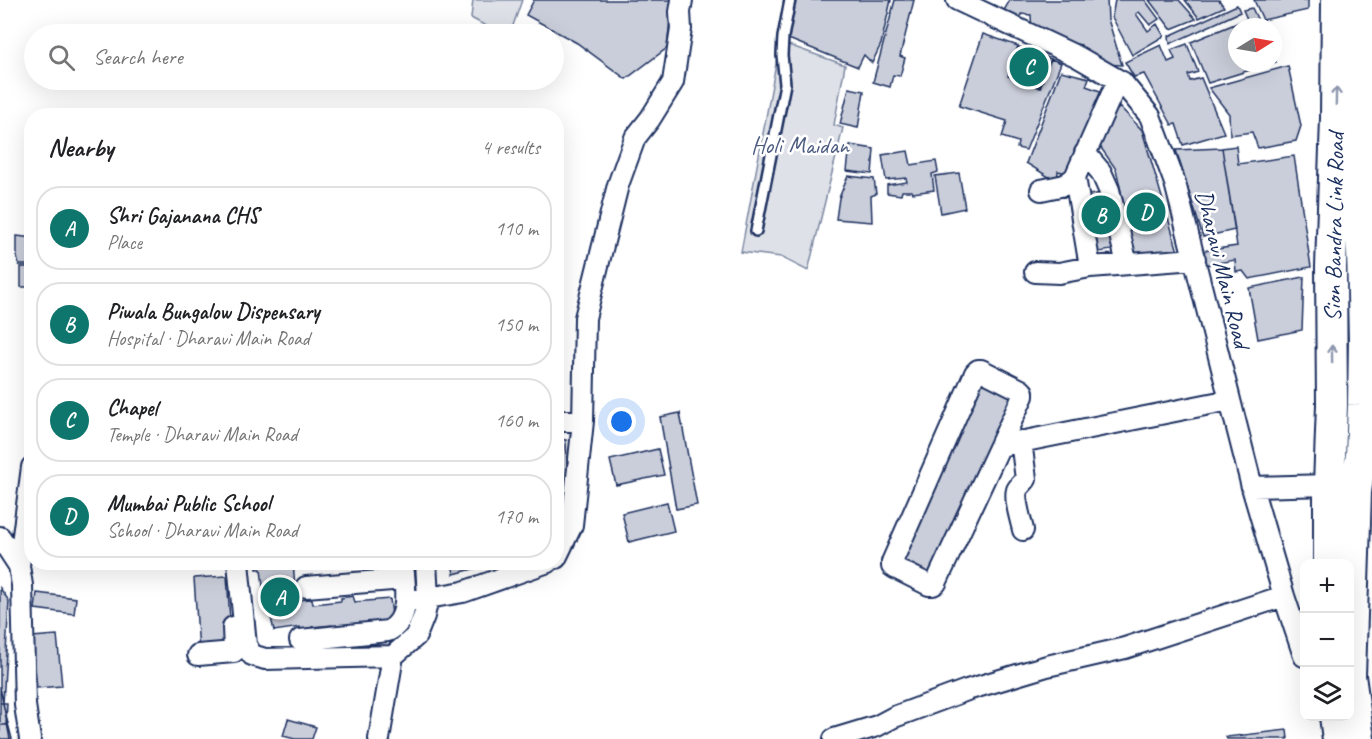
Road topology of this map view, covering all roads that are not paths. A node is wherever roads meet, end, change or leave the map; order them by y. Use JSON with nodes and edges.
{"nodes":[{"id":1,"x":682,"y":0,"type":"edge"},
{"id":2,"x":790,"y":0,"type":"edge"},
{"id":3,"x":957,"y":0,"type":"edge"},
{"id":4,"x":1337,"y":0,"type":"edge"},
{"id":5,"x":1366,"y":0,"type":"edge"},
{"id":6,"x":1118,"y":80,"type":"junction"},
{"id":7,"x":1085,"y":153,"type":"junction"},
{"id":8,"x":1075,"y":177,"type":"junction"},
{"id":9,"x":1041,"y":190,"type":"dead end"},
{"id":10,"x":756,"y":231,"type":"dead end"},
{"id":11,"x":1195,"y":259,"type":"junction"},
{"id":12,"x":1127,"y":264,"type":"junction"},
{"id":13,"x":1090,"y":267,"type":"junction"},
{"id":14,"x":1035,"y":272,"type":"dead end"},
{"id":15,"x":1230,"y":400,"type":"junction"},
{"id":16,"x":1332,"y":405,"type":"junction"},
{"id":17,"x":1367,"y":405,"type":"edge"},
{"id":18,"x":564,"y":421,"type":"edge"},
{"id":19,"x":583,"y":421,"type":"junction"},
{"id":20,"x":1021,"y":441,"type":"junction"},
{"id":21,"x":1000,"y":446,"type":"junction"},
{"id":22,"x":1330,"y":454,"type":"junction"},
{"id":23,"x":1366,"y":455,"type":"edge"},
{"id":24,"x":1329,"y":485,"type":"junction"},
{"id":25,"x":1252,"y":487,"type":"junction"},
{"id":26,"x":24,"y":528,"type":"edge"},
{"id":27,"x":1023,"y":530,"type":"dead end"},
{"id":28,"x":0,"y":537,"type":"edge"},
{"id":29,"x":564,"y":542,"type":"edge"},
{"id":30,"x":1329,"y":559,"type":"edge"},
{"id":31,"x":19,"y":566,"type":"junction"},
{"id":32,"x":234,"y":570,"type":"edge"},
{"id":33,"x":426,"y":570,"type":"edge"},
{"id":34,"x":525,"y":570,"type":"edge"},
{"id":35,"x":403,"y":571,"type":"edge"},
{"id":36,"x":306,"y":587,"type":"dead end"},
{"id":37,"x":1284,"y":596,"type":"junction"},
{"id":38,"x":428,"y":598,"type":"junction"},
{"id":39,"x":405,"y":601,"type":"junction"},
{"id":40,"x":399,"y":623,"type":"junction"},
{"id":41,"x":239,"y":634,"type":"junction"},
{"id":42,"x":416,"y":636,"type":"junction"},
{"id":43,"x":300,"y":640,"type":"dead end"},
{"id":44,"x":1300,"y":642,"type":"edge"},
{"id":45,"x":198,"y":655,"type":"dead end"},
{"id":46,"x":393,"y":657,"type":"junction"},
{"id":47,"x":1328,"y":721,"type":"edge"},
{"id":48,"x":1335,"y":721,"type":"edge"},
{"id":49,"x":30,"y":739,"type":"edge"},
{"id":50,"x":379,"y":739,"type":"edge"},
{"id":51,"x":834,"y":739,"type":"edge"},
{"id":52,"x":1336,"y":739,"type":"edge"},
{"id":53,"x":1359,"y":739,"type":"edge"}],
"edges":[{"from":1,"to":19,"type":"street"},
{"from":2,"to":10,"type":"lane"},
{"from":3,"to":6,"type":"street","name":"Dharavi Main Road"},
{"from":16,"to":4,"type":"main road","name":"Sion Bandra Link Road","one_way":true},
{"from":5,"to":17,"type":"main road","name":"Sion Bandra Link Road"},
{"from":6,"to":7,"type":"street"},
{"from":6,"to":11,"type":"street","name":"Dharavi Main Road"},
{"from":7,"to":8,"type":"street"},
{"from":7,"to":12,"type":"street"},
{"from":8,"to":9,"type":"street"},
{"from":8,"to":13,"type":"street"},
{"from":11,"to":12,"type":"street"},
{"from":11,"to":15,"type":"street","name":"Dharavi Main Road"},
{"from":12,"to":13,"type":"street"},
{"from":13,"to":14,"type":"street"},
{"from":15,"to":20,"type":"street"},
{"from":15,"to":25,"type":"street","name":"Dharavi Main Road"},
{"from":16,"to":17,"type":"main road"},
{"from":16,"to":22,"type":"main road","name":"Sion Bandra Link Road"},
{"from":17,"to":23,"type":"main road","name":"Sion Bandra Link Road"},
{"from":18,"to":19,"type":"street"},
{"from":19,"to":29,"type":"street"},
{"from":20,"to":21,"type":"street"},
{"from":20,"to":27,"type":"street"},
{"from":21,"to":21,"type":"street"},
{"from":22,"to":23,"type":"main road"},
{"from":22,"to":24,"type":"main road","name":"Sion Bandra Link Road"},
{"from":23,"to":53,"type":"main road","name":"Sion Bandra Link Road"},
{"from":24,"to":25,"type":"street"},
{"from":24,"to":30,"type":"main road","name":"Sion Bandra Link Road"},
{"from":25,"to":37,"type":"street","name":"Dharavi Main Road"},
{"from":26,"to":31,"type":"street"},
{"from":28,"to":31,"type":"street"},
{"from":31,"to":49,"type":"street"},
{"from":32,"to":41,"type":"street"},
{"from":33,"to":38,"type":"street"},
{"from":34,"to":38,"type":"street"},
{"from":35,"to":36,"type":"street"},
{"from":35,"to":39,"type":"street"},
{"from":37,"to":44,"type":"street","name":"Dharavi Main Road"},
{"from":37,"to":51,"type":"street"},
{"from":38,"to":39,"type":"street"},
{"from":38,"to":42,"type":"street"},
{"from":39,"to":40,"type":"street"},
{"from":40,"to":42,"type":"street"},
{"from":40,"to":43,"type":"street"},
{"from":41,"to":45,"type":"street"},
{"from":41,"to":46,"type":"street"},
{"from":42,"to":46,"type":"street"},
{"from":46,"to":50,"type":"street"},
{"from":47,"to":52,"type":"street"},
{"from":48,"to":52,"type":"main road"}]}
